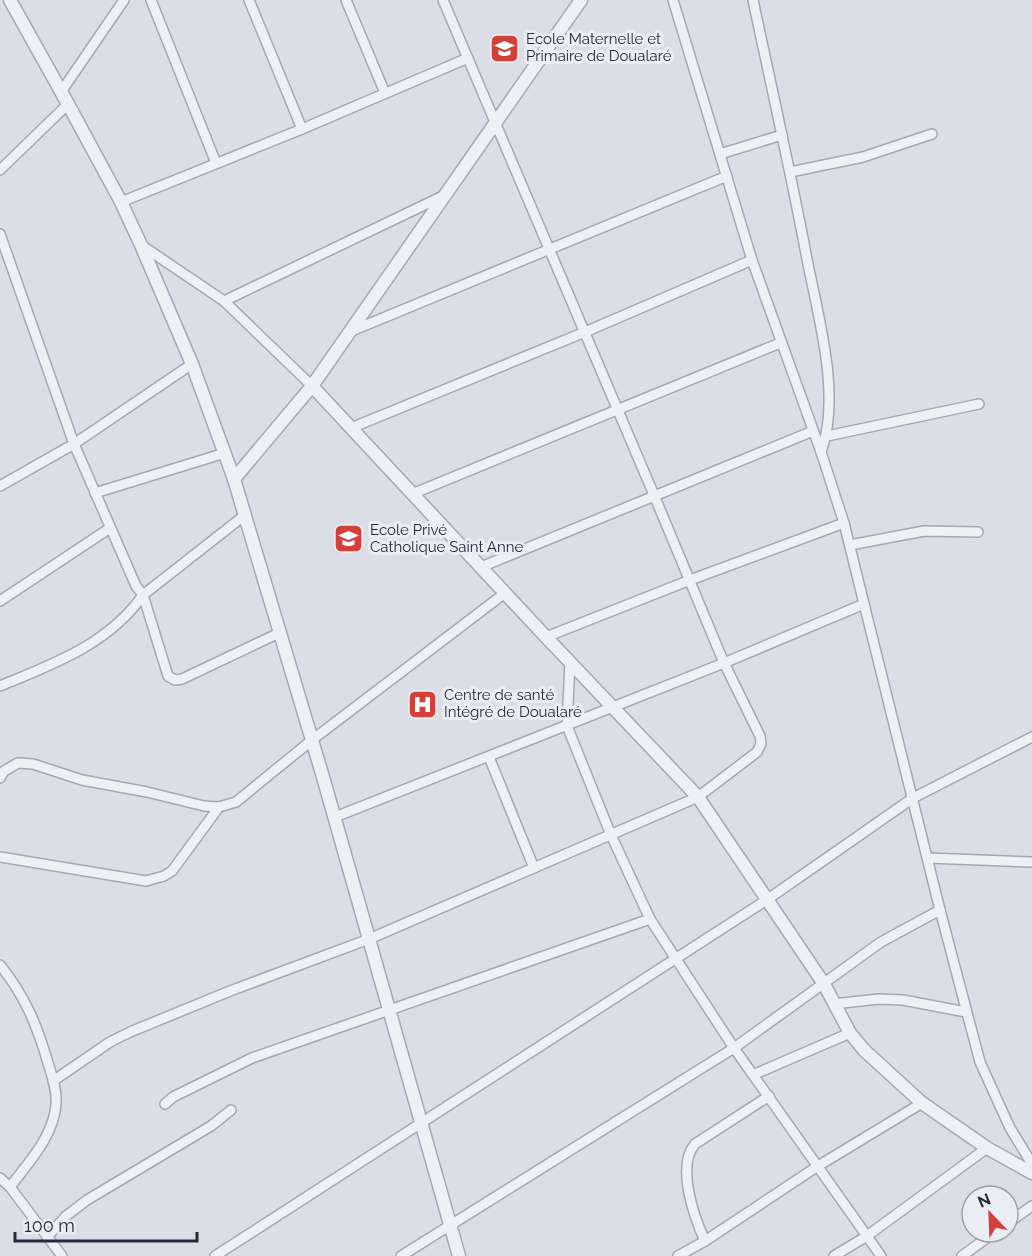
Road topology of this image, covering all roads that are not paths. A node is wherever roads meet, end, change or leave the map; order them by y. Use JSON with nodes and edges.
{"nodes":[{"id":1,"x":124,"y":0,"type":"edge"},
{"id":2,"x":150,"y":0,"type":"edge"},
{"id":3,"x":249,"y":0,"type":"edge"},
{"id":4,"x":346,"y":0,"type":"edge"},
{"id":5,"x":443,"y":0,"type":"edge"},
{"id":6,"x":581,"y":0,"type":"edge"},
{"id":7,"x":673,"y":0,"type":"edge"},
{"id":8,"x":753,"y":0,"type":"edge"},
{"id":9,"x":13,"y":1,"type":"edge"},
{"id":10,"x":468,"y":58,"type":"junction"},
{"id":11,"x":61,"y":92,"type":"junction"},
{"id":12,"x":385,"y":93,"type":"junction"},
{"id":13,"x":68,"y":104,"type":"junction"},
{"id":14,"x":495,"y":123,"type":"junction"},
{"id":15,"x":302,"y":129,"type":"junction"},
{"id":16,"x":932,"y":134,"type":"dead end"},
{"id":17,"x":782,"y":135,"type":"junction"},
{"id":18,"x":720,"y":154,"type":"junction"},
{"id":19,"x":216,"y":163,"type":"junction"},
{"id":20,"x":0,"y":170,"type":"edge"},
{"id":21,"x":790,"y":172,"type":"junction"},
{"id":22,"x":727,"y":177,"type":"junction"},
{"id":23,"x":444,"y":195,"type":"junction"},
{"id":24,"x":121,"y":202,"type":"junction"},
{"id":25,"x":0,"y":234,"type":"edge"},
{"id":26,"x":141,"y":245,"type":"junction"},
{"id":27,"x":550,"y":250,"type":"junction"},
{"id":28,"x":752,"y":260,"type":"junction"},
{"id":29,"x":224,"y":301,"type":"junction"},
{"id":30,"x":585,"y":332,"type":"junction"},
{"id":31,"x":348,"y":333,"type":"junction"},
{"id":32,"x":780,"y":343,"type":"junction"},
{"id":33,"x":192,"y":364,"type":"junction"},
{"id":34,"x":312,"y":386,"type":"junction"},
{"id":35,"x":979,"y":404,"type":"dead end"},
{"id":36,"x":618,"y":408,"type":"junction"},
{"id":37,"x":351,"y":428,"type":"junction"},
{"id":38,"x":813,"y":431,"type":"junction"},
{"id":39,"x":827,"y":436,"type":"junction"},
{"id":40,"x":74,"y":444,"type":"junction"},
{"id":41,"x":821,"y":452,"type":"junction"},
{"id":42,"x":225,"y":453,"type":"junction"},
{"id":43,"x":234,"y":479,"type":"junction"},
{"id":44,"x":0,"y":486,"type":"edge"},
{"id":45,"x":95,"y":494,"type":"junction"},
{"id":46,"x":412,"y":494,"type":"junction"},
{"id":47,"x":654,"y":495,"type":"junction"},
{"id":48,"x":245,"y":515,"type":"junction"},
{"id":49,"x":844,"y":523,"type":"junction"},
{"id":50,"x":110,"y":528,"type":"junction"},
{"id":51,"x":978,"y":532,"type":"dead end"},
{"id":52,"x":850,"y":545,"type":"junction"},
{"id":53,"x":481,"y":567,"type":"junction"},
{"id":54,"x":690,"y":580,"type":"junction"},
{"id":55,"x":505,"y":593,"type":"junction"},
{"id":56,"x":143,"y":595,"type":"junction"},
{"id":57,"x":0,"y":601,"type":"edge"},
{"id":58,"x":864,"y":604,"type":"junction"},
{"id":59,"x":279,"y":633,"type":"junction"},
{"id":60,"x":546,"y":637,"type":"junction"},
{"id":61,"x":570,"y":662,"type":"junction"},
{"id":62,"x":724,"y":663,"type":"junction"},
{"id":63,"x":0,"y":686,"type":"edge"},
{"id":64,"x":613,"y":707,"type":"junction"},
{"id":65,"x":567,"y":726,"type":"junction"},
{"id":66,"x":1032,"y":737,"type":"edge"},
{"id":67,"x":312,"y":740,"type":"junction"},
{"id":68,"x":489,"y":757,"type":"junction"},
{"id":69,"x":0,"y":778,"type":"edge"},
{"id":70,"x":698,"y":797,"type":"junction"},
{"id":71,"x":913,"y":798,"type":"junction"},
{"id":72,"x":219,"y":807,"type":"junction"},
{"id":73,"x":335,"y":817,"type":"junction"},
{"id":74,"x":611,"y":835,"type":"junction"},
{"id":75,"x":0,"y":857,"type":"edge"},
{"id":76,"x":928,"y":858,"type":"junction"},
{"id":77,"x":1032,"y":862,"type":"edge"},
{"id":78,"x":534,"y":868,"type":"junction"},
{"id":79,"x":768,"y":899,"type":"junction"},
{"id":80,"x":940,"y":910,"type":"junction"},
{"id":81,"x":650,"y":919,"type":"junction"},
{"id":82,"x":369,"y":939,"type":"junction"},
{"id":83,"x":675,"y":959,"type":"junction"},
{"id":84,"x":0,"y":965,"type":"edge"},
{"id":85,"x":824,"y":984,"type":"junction"},
{"id":86,"x":833,"y":1004,"type":"junction"},
{"id":87,"x":388,"y":1009,"type":"junction"},
{"id":88,"x":966,"y":1012,"type":"junction"},
{"id":89,"x":850,"y":1033,"type":"junction"},
{"id":90,"x":734,"y":1048,"type":"junction"},
{"id":91,"x":755,"y":1074,"type":"junction"},
{"id":92,"x":53,"y":1081,"type":"junction"},
{"id":93,"x":769,"y":1096,"type":"junction"},
{"id":94,"x":922,"y":1103,"type":"junction"},
{"id":95,"x":165,"y":1104,"type":"dead end"},
{"id":96,"x":231,"y":1110,"type":"dead end"},
{"id":97,"x":422,"y":1122,"type":"junction"},
{"id":98,"x":987,"y":1148,"type":"junction"},
{"id":99,"x":1032,"y":1164,"type":"edge"},
{"id":100,"x":818,"y":1166,"type":"junction"},
{"id":101,"x":1032,"y":1173,"type":"edge"},
{"id":102,"x":0,"y":1178,"type":"edge"},
{"id":103,"x":10,"y":1187,"type":"junction"},
{"id":104,"x":450,"y":1225,"type":"junction"},
{"id":105,"x":867,"y":1236,"type":"junction"},
{"id":106,"x":47,"y":1237,"type":"junction"},
{"id":107,"x":705,"y":1241,"type":"junction"},
{"id":108,"x":978,"y":1244,"type":"edge"},
{"id":109,"x":62,"y":1256,"type":"edge"},
{"id":110,"x":215,"y":1256,"type":"edge"},
{"id":111,"x":401,"y":1256,"type":"edge"},
{"id":112,"x":459,"y":1256,"type":"edge"},
{"id":113,"x":678,"y":1256,"type":"edge"},
{"id":114,"x":834,"y":1256,"type":"edge"},
{"id":115,"x":881,"y":1256,"type":"edge"},
{"id":116,"x":962,"y":1256,"type":"edge"}],
"edges":[{"from":1,"to":11,"type":"street"},
{"from":2,"to":19,"type":"street"},
{"from":3,"to":15,"type":"street"},
{"from":4,"to":12,"type":"street"},
{"from":5,"to":10,"type":"street"},
{"from":6,"to":14,"type":"street"},
{"from":7,"to":18,"type":"street"},
{"from":8,"to":17,"type":"street"},
{"from":9,"to":11,"type":"street"},
{"from":10,"to":12,"type":"street"},
{"from":10,"to":14,"type":"street"},
{"from":11,"to":13,"type":"street"},
{"from":12,"to":15,"type":"street"},
{"from":13,"to":20,"type":"street"},
{"from":13,"to":24,"type":"street"},
{"from":14,"to":23,"type":"street"},
{"from":14,"to":27,"type":"street"},
{"from":15,"to":19,"type":"street"},
{"from":16,"to":21,"type":"street"},
{"from":17,"to":18,"type":"street"},
{"from":17,"to":21,"type":"street"},
{"from":18,"to":22,"type":"street"},
{"from":19,"to":24,"type":"street"},
{"from":21,"to":39,"type":"street"},
{"from":22,"to":27,"type":"street"},
{"from":22,"to":28,"type":"street"},
{"from":23,"to":29,"type":"street"},
{"from":23,"to":31,"type":"street"},
{"from":24,"to":26,"type":"street"},
{"from":25,"to":40,"type":"street"},
{"from":26,"to":29,"type":"street"},
{"from":26,"to":33,"type":"street"},
{"from":27,"to":30,"type":"street"},
{"from":27,"to":31,"type":"street"},
{"from":28,"to":30,"type":"street"},
{"from":28,"to":32,"type":"street"},
{"from":29,"to":34,"type":"street"},
{"from":30,"to":36,"type":"street"},
{"from":30,"to":37,"type":"street"},
{"from":31,"to":34,"type":"street"},
{"from":32,"to":36,"type":"street"},
{"from":32,"to":38,"type":"street"},
{"from":33,"to":40,"type":"street"},
{"from":33,"to":42,"type":"street"},
{"from":34,"to":37,"type":"street"},
{"from":34,"to":43,"type":"street"},
{"from":35,"to":39,"type":"street"},
{"from":36,"to":46,"type":"street"},
{"from":36,"to":47,"type":"street"},
{"from":37,"to":46,"type":"street"},
{"from":38,"to":41,"type":"street"},
{"from":38,"to":47,"type":"street"},
{"from":39,"to":41,"type":"street"},
{"from":40,"to":44,"type":"street"},
{"from":40,"to":45,"type":"street"},
{"from":41,"to":49,"type":"street"},
{"from":42,"to":43,"type":"street"},
{"from":42,"to":45,"type":"street"},
{"from":43,"to":48,"type":"street"},
{"from":45,"to":50,"type":"street"},
{"from":46,"to":53,"type":"street"},
{"from":47,"to":53,"type":"street"},
{"from":47,"to":54,"type":"street"},
{"from":48,"to":56,"type":"street"},
{"from":48,"to":59,"type":"street"},
{"from":49,"to":52,"type":"street"},
{"from":49,"to":54,"type":"street"},
{"from":50,"to":56,"type":"street"},
{"from":50,"to":57,"type":"street"},
{"from":51,"to":52,"type":"street"},
{"from":52,"to":58,"type":"street"},
{"from":53,"to":55,"type":"street"},
{"from":54,"to":60,"type":"street"},
{"from":54,"to":62,"type":"street"},
{"from":55,"to":60,"type":"street"},
{"from":55,"to":67,"type":"street"},
{"from":56,"to":59,"type":"street"},
{"from":56,"to":63,"type":"street"},
{"from":58,"to":62,"type":"street"},
{"from":58,"to":71,"type":"street"},
{"from":59,"to":67,"type":"street"},
{"from":60,"to":61,"type":"street"},
{"from":61,"to":64,"type":"street"},
{"from":61,"to":65,"type":"street"},
{"from":62,"to":64,"type":"street"},
{"from":62,"to":70,"type":"street"},
{"from":64,"to":65,"type":"street"},
{"from":64,"to":70,"type":"street"},
{"from":65,"to":68,"type":"street"},
{"from":65,"to":74,"type":"street"},
{"from":66,"to":71,"type":"street"},
{"from":67,"to":72,"type":"street"},
{"from":67,"to":73,"type":"street"},
{"from":68,"to":73,"type":"street"},
{"from":68,"to":78,"type":"street"},
{"from":69,"to":72,"type":"street"},
{"from":70,"to":74,"type":"street"},
{"from":70,"to":79,"type":"street"},
{"from":71,"to":76,"type":"street"},
{"from":71,"to":79,"type":"street"},
{"from":72,"to":75,"type":"street"},
{"from":73,"to":82,"type":"street"},
{"from":74,"to":78,"type":"street"},
{"from":74,"to":81,"type":"street"},
{"from":76,"to":77,"type":"street"},
{"from":76,"to":80,"type":"street"},
{"from":78,"to":82,"type":"street"},
{"from":79,"to":83,"type":"street"},
{"from":79,"to":85,"type":"street"},
{"from":80,"to":85,"type":"street"},
{"from":80,"to":88,"type":"street"},
{"from":81,"to":83,"type":"street"},
{"from":81,"to":87,"type":"street"},
{"from":82,"to":87,"type":"street"},
{"from":82,"to":92,"type":"street"},
{"from":83,"to":90,"type":"street"},
{"from":83,"to":97,"type":"street"},
{"from":84,"to":92,"type":"street"},
{"from":85,"to":86,"type":"street"},
{"from":85,"to":90,"type":"street"},
{"from":86,"to":88,"type":"street"},
{"from":86,"to":89,"type":"street"},
{"from":87,"to":95,"type":"street"},
{"from":87,"to":97,"type":"street"},
{"from":88,"to":99,"type":"street"},
{"from":89,"to":91,"type":"street"},
{"from":89,"to":94,"type":"street"},
{"from":90,"to":91,"type":"street"},
{"from":90,"to":104,"type":"street"},
{"from":91,"to":93,"type":"street"},
{"from":92,"to":103,"type":"street"},
{"from":93,"to":100,"type":"street"},
{"from":93,"to":107,"type":"street"},
{"from":94,"to":98,"type":"street"},
{"from":94,"to":100,"type":"street"},
{"from":96,"to":106,"type":"street"},
{"from":97,"to":104,"type":"street"},
{"from":97,"to":110,"type":"street"},
{"from":98,"to":101,"type":"street"},
{"from":98,"to":105,"type":"street"},
{"from":100,"to":105,"type":"street"},
{"from":100,"to":107,"type":"street"},
{"from":102,"to":103,"type":"street"},
{"from":103,"to":106,"type":"street"},
{"from":104,"to":111,"type":"street"},
{"from":104,"to":112,"type":"street"},
{"from":105,"to":114,"type":"street"},
{"from":105,"to":115,"type":"street"},
{"from":106,"to":109,"type":"street"},
{"from":107,"to":113,"type":"street"},
{"from":108,"to":116,"type":"street"}]}
